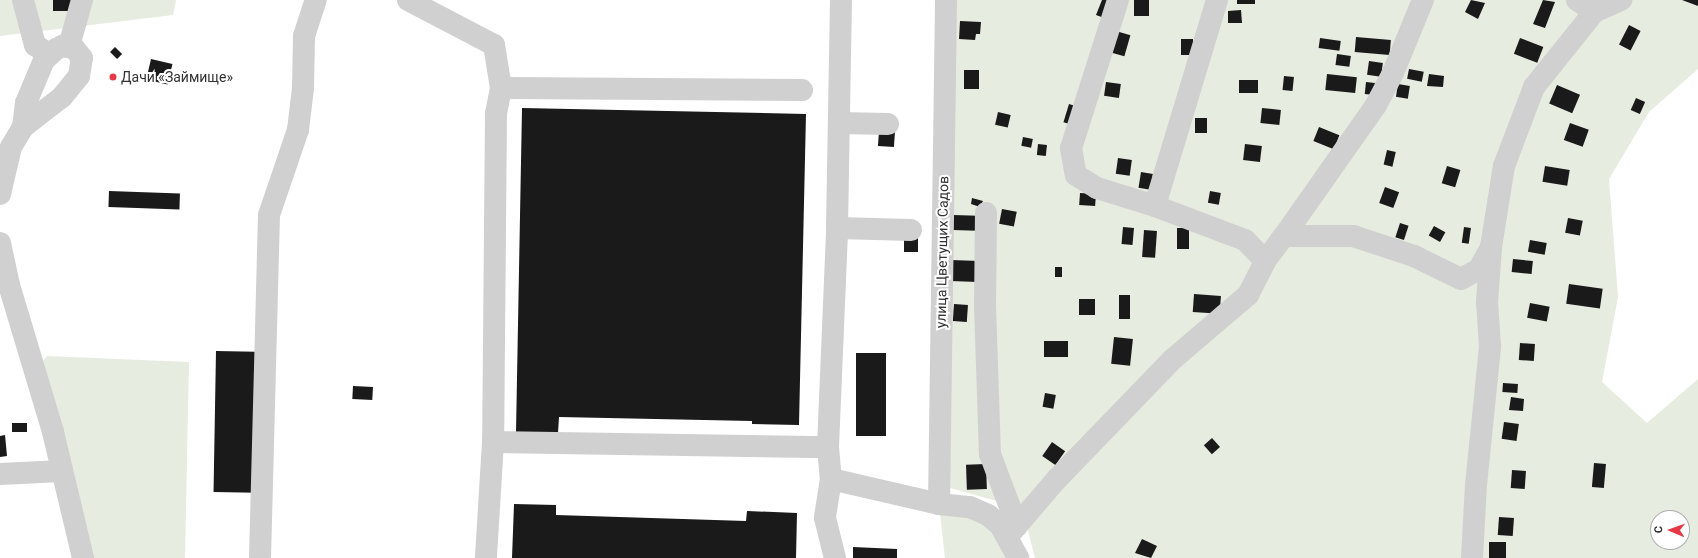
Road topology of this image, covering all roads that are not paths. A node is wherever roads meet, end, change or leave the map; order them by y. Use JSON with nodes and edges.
{"nodes":[{"id":1,"x":23,"y":0,"type":"edge"},
{"id":2,"x":82,"y":0,"type":"edge"},
{"id":3,"x":316,"y":0,"type":"edge"},
{"id":4,"x":408,"y":0,"type":"edge"},
{"id":5,"x":841,"y":0,"type":"edge"},
{"id":6,"x":946,"y":0,"type":"edge"},
{"id":7,"x":1118,"y":0,"type":"edge"},
{"id":8,"x":1217,"y":0,"type":"edge"},
{"id":9,"x":1621,"y":0,"type":"edge"},
{"id":10,"x":1416,"y":6,"type":"edge"},
{"id":11,"x":1585,"y":6,"type":"edge"},
{"id":12,"x":69,"y":46,"type":"junction"},
{"id":13,"x":49,"y":54,"type":"junction"},
{"id":14,"x":502,"y":88,"type":"junction"},
{"id":15,"x":802,"y":90,"type":"dead end"},
{"id":16,"x":839,"y":123,"type":"junction"},
{"id":17,"x":888,"y":124,"type":"dead end"},
{"id":18,"x":23,"y":127,"type":"junction"},
{"id":19,"x":0,"y":194,"type":"edge"},
{"id":20,"x":1155,"y":206,"type":"junction"},
{"id":21,"x":986,"y":213,"type":"dead end"},
{"id":22,"x":837,"y":228,"type":"junction"},
{"id":23,"x":911,"y":230,"type":"dead end"},
{"id":24,"x":1284,"y":236,"type":"junction"},
{"id":25,"x":0,"y":243,"type":"edge"},
{"id":26,"x":1491,"y":247,"type":"junction"},
{"id":27,"x":1265,"y":261,"type":"junction"},
{"id":28,"x":1461,"y":279,"type":"junction"},
{"id":29,"x":1487,"y":302,"type":"junction"},
{"id":30,"x":492,"y":442,"type":"junction"},
{"id":31,"x":828,"y":447,"type":"junction"},
{"id":32,"x":62,"y":471,"type":"junction"},
{"id":33,"x":0,"y":474,"type":"edge"},
{"id":34,"x":831,"y":479,"type":"junction"},
{"id":35,"x":939,"y":504,"type":"junction"},
{"id":36,"x":1013,"y":531,"type":"junction"},
{"id":37,"x":83,"y":558,"type":"edge"},
{"id":38,"x":260,"y":558,"type":"edge"},
{"id":39,"x":486,"y":558,"type":"edge"},
{"id":40,"x":835,"y":558,"type":"edge"},
{"id":41,"x":1018,"y":558,"type":"edge"},
{"id":42,"x":1472,"y":558,"type":"edge"}],
"edges":[{"from":1,"to":13,"type":"street"},
{"from":2,"to":12,"type":"street"},
{"from":3,"to":38,"type":"street"},
{"from":4,"to":14,"type":"street"},
{"from":5,"to":16,"type":"street"},
{"from":6,"to":35,"type":"street","name":"улица Цветущих Садов"},
{"from":7,"to":20,"type":"street"},
{"from":8,"to":20,"type":"street"},
{"from":9,"to":11,"type":"street"},
{"from":10,"to":24,"type":"street"},
{"from":11,"to":26,"type":"street"},
{"from":12,"to":13,"type":"street"},
{"from":12,"to":18,"type":"street"},
{"from":13,"to":18,"type":"street"},
{"from":14,"to":15,"type":"street"},
{"from":14,"to":30,"type":"street"},
{"from":16,"to":17,"type":"street"},
{"from":16,"to":22,"type":"street"},
{"from":18,"to":19,"type":"street"},
{"from":20,"to":27,"type":"street"},
{"from":21,"to":36,"type":"street"},
{"from":22,"to":23,"type":"street"},
{"from":22,"to":31,"type":"street"},
{"from":24,"to":27,"type":"street"},
{"from":24,"to":28,"type":"street"},
{"from":25,"to":32,"type":"street"},
{"from":26,"to":28,"type":"street"},
{"from":26,"to":29,"type":"street"},
{"from":27,"to":36,"type":"street"},
{"from":28,"to":29,"type":"street"},
{"from":29,"to":42,"type":"street"},
{"from":30,"to":31,"type":"street"},
{"from":30,"to":39,"type":"street"},
{"from":31,"to":34,"type":"street"},
{"from":32,"to":33,"type":"street"},
{"from":32,"to":37,"type":"street"},
{"from":34,"to":35,"type":"street"},
{"from":34,"to":40,"type":"street"},
{"from":35,"to":36,"type":"street"},
{"from":36,"to":41,"type":"street"}]}
